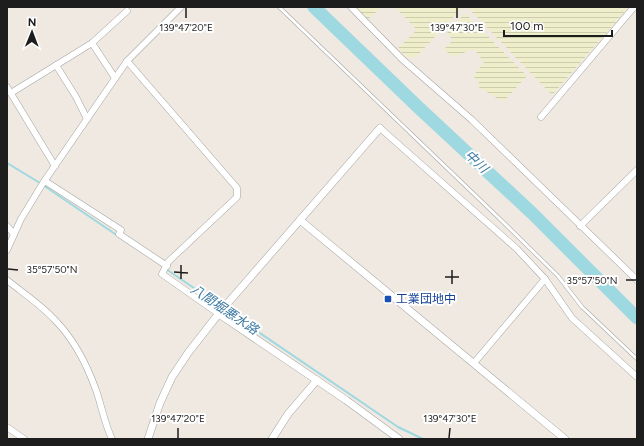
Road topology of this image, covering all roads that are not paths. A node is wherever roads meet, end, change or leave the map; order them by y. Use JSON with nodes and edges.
{"nodes":[{"id":1,"x":181,"y":7,"type":"edge"},
{"id":2,"x":279,"y":7,"type":"edge"},
{"id":3,"x":351,"y":7,"type":"edge"},
{"id":4,"x":634,"y":7,"type":"edge"},
{"id":5,"x":127,"y":11,"type":"dead end"},
{"id":6,"x":92,"y":42,"type":"junction"},
{"id":7,"x":127,"y":61,"type":"junction"},
{"id":8,"x":56,"y":65,"type":"junction"},
{"id":9,"x":115,"y":78,"type":"junction"},
{"id":10,"x":7,"y":87,"type":"edge"},
{"id":11,"x":11,"y":93,"type":"junction"},
{"id":12,"x":542,"y":118,"type":"dead end"},
{"id":13,"x":87,"y":119,"type":"junction"},
{"id":14,"x":380,"y":128,"type":"joint"},
{"id":15,"x":55,"y":166,"type":"junction"},
{"id":16,"x":637,"y":170,"type":"edge"},
{"id":17,"x":42,"y":184,"type":"junction"},
{"id":18,"x":300,"y":220,"type":"junction"},
{"id":19,"x":7,"y":226,"type":"edge"},
{"id":20,"x":580,"y":226,"type":"junction"},
{"id":21,"x":14,"y":234,"type":"junction"},
{"id":22,"x":7,"y":250,"type":"edge"},
{"id":23,"x":165,"y":268,"type":"junction"},
{"id":24,"x":544,"y":279,"type":"junction"},
{"id":25,"x":7,"y":280,"type":"edge"},
{"id":26,"x":637,"y":280,"type":"edge"},
{"id":27,"x":220,"y":313,"type":"junction"},
{"id":28,"x":637,"y":359,"type":"edge"},
{"id":29,"x":474,"y":364,"type":"junction"},
{"id":30,"x":637,"y":377,"type":"edge"},
{"id":31,"x":317,"y":380,"type":"junction"},
{"id":32,"x":7,"y":428,"type":"edge"},
{"id":33,"x":24,"y":439,"type":"edge"},
{"id":34,"x":112,"y":439,"type":"edge"},
{"id":35,"x":148,"y":439,"type":"edge"},
{"id":36,"x":272,"y":439,"type":"edge"},
{"id":37,"x":399,"y":439,"type":"edge"},
{"id":38,"x":565,"y":439,"type":"edge"}],
"edges":[{"from":1,"to":7,"type":"street"},
{"from":2,"to":28,"type":"lane"},
{"from":3,"to":20,"type":"street"},
{"from":4,"to":12,"type":"street"},
{"from":5,"to":6,"type":"street"},
{"from":6,"to":8,"type":"street"},
{"from":6,"to":9,"type":"street"},
{"from":7,"to":9,"type":"street"},
{"from":7,"to":23,"type":"street"},
{"from":8,"to":11,"type":"street"},
{"from":8,"to":13,"type":"street"},
{"from":9,"to":13,"type":"street"},
{"from":10,"to":11,"type":"street"},
{"from":11,"to":15,"type":"street"},
{"from":13,"to":15,"type":"street"},
{"from":14,"to":18,"type":"street"},
{"from":14,"to":24,"type":"street"},
{"from":15,"to":17,"type":"street"},
{"from":16,"to":20,"type":"street"},
{"from":17,"to":21,"type":"street"},
{"from":17,"to":23,"type":"street"},
{"from":18,"to":27,"type":"street"},
{"from":18,"to":29,"type":"street"},
{"from":19,"to":21,"type":"street"},
{"from":20,"to":26,"type":"street"},
{"from":21,"to":22,"type":"street"},
{"from":23,"to":27,"type":"street"},
{"from":24,"to":29,"type":"street"},
{"from":24,"to":30,"type":"street"},
{"from":25,"to":34,"type":"street"},
{"from":27,"to":31,"type":"street"},
{"from":27,"to":35,"type":"street"},
{"from":29,"to":38,"type":"street"},
{"from":31,"to":36,"type":"street"},
{"from":31,"to":37,"type":"street"},
{"from":32,"to":33,"type":"street"}]}
